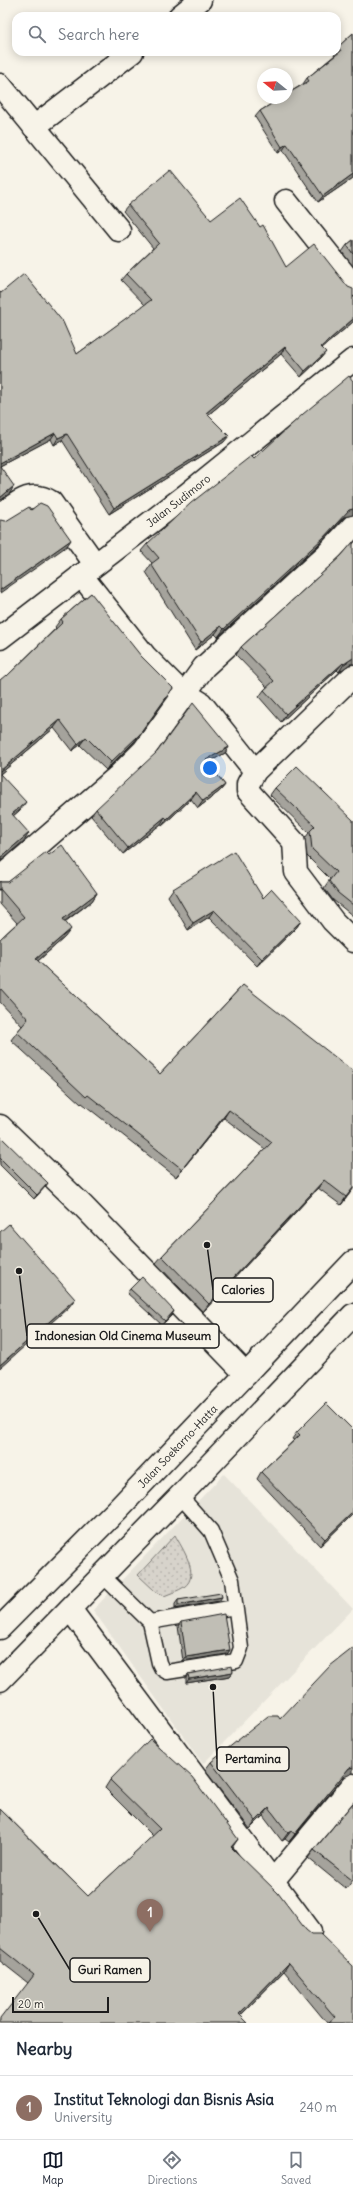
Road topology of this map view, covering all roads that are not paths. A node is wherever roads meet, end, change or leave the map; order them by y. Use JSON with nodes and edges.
{"nodes":[{"id":1,"x":200,"y":0,"type":"edge"},
{"id":2,"x":185,"y":12,"type":"edge"},
{"id":3,"x":127,"y":56,"type":"edge"},
{"id":4,"x":0,"y":85,"type":"edge"},
{"id":5,"x":34,"y":127,"type":"junction"},
{"id":6,"x":286,"y":201,"type":"dead end"},
{"id":7,"x":119,"y":230,"type":"dead end"},
{"id":8,"x":353,"y":285,"type":"edge"},
{"id":9,"x":353,"y":360,"type":"edge"},
{"id":10,"x":0,"y":516,"type":"edge"},
{"id":11,"x":353,"y":526,"type":"edge"},
{"id":12,"x":88,"y":570,"type":"junction"},
{"id":13,"x":0,"y":638,"type":"edge"},
{"id":14,"x":353,"y":676,"type":"edge"},
{"id":15,"x":186,"y":694,"type":"junction"},
{"id":16,"x":256,"y":771,"type":"junction"},
{"id":17,"x":0,"y":878,"type":"edge"},
{"id":18,"x":353,"y":941,"type":"edge"},
{"id":19,"x":0,"y":1126,"type":"edge"},
{"id":20,"x":353,"y":1262,"type":"edge"},
{"id":21,"x":353,"y":1315,"type":"edge"},
{"id":22,"x":246,"y":1374,"type":"junction"},
{"id":23,"x":180,"y":1496,"type":"junction"},
{"id":24,"x":103,"y":1576,"type":"junction"},
{"id":25,"x":235,"y":1607,"type":"junction"},
{"id":26,"x":70,"y":1609,"type":"junction"},
{"id":27,"x":150,"y":1622,"type":"junction"},
{"id":28,"x":0,"y":1628,"type":"edge"},
{"id":29,"x":0,"y":1680,"type":"edge"},
{"id":30,"x":353,"y":1785,"type":"edge"},
{"id":31,"x":272,"y":1882,"type":"junction"},
{"id":32,"x":310,"y":1931,"type":"edge"}],
"edges":[{"from":1,"to":2,"type":"street"},
{"from":3,"to":5,"type":"street"},
{"from":4,"to":5,"type":"street"},
{"from":5,"to":7,"type":"street"},
{"from":6,"to":8,"type":"street"},
{"from":9,"to":12,"type":"street","name":"Jalan Sudimoro"},
{"from":10,"to":12,"type":"street"},
{"from":11,"to":15,"type":"street"},
{"from":12,"to":13,"type":"street","name":"Jalan Sudimoro"},
{"from":12,"to":15,"type":"street"},
{"from":14,"to":16,"type":"street"},
{"from":15,"to":16,"type":"street"},
{"from":15,"to":17,"type":"street"},
{"from":16,"to":18,"type":"street"},
{"from":19,"to":22,"type":"street"},
{"from":20,"to":22,"type":"street","name":"Jalan Soekarno-Hatta"},
{"from":21,"to":23,"type":"street"},
{"from":22,"to":28,"type":"street","name":"Jalan Soekarno-Hatta"},
{"from":23,"to":24,"type":"street"},
{"from":23,"to":25,"type":"lane"},
{"from":24,"to":26,"type":"street"},
{"from":24,"to":27,"type":"lane"},
{"from":25,"to":27,"type":"lane"},
{"from":25,"to":27,"type":"lane"},
{"from":26,"to":29,"type":"street"},
{"from":26,"to":31,"type":"street"},
{"from":30,"to":31,"type":"street"},
{"from":31,"to":32,"type":"street"}]}
